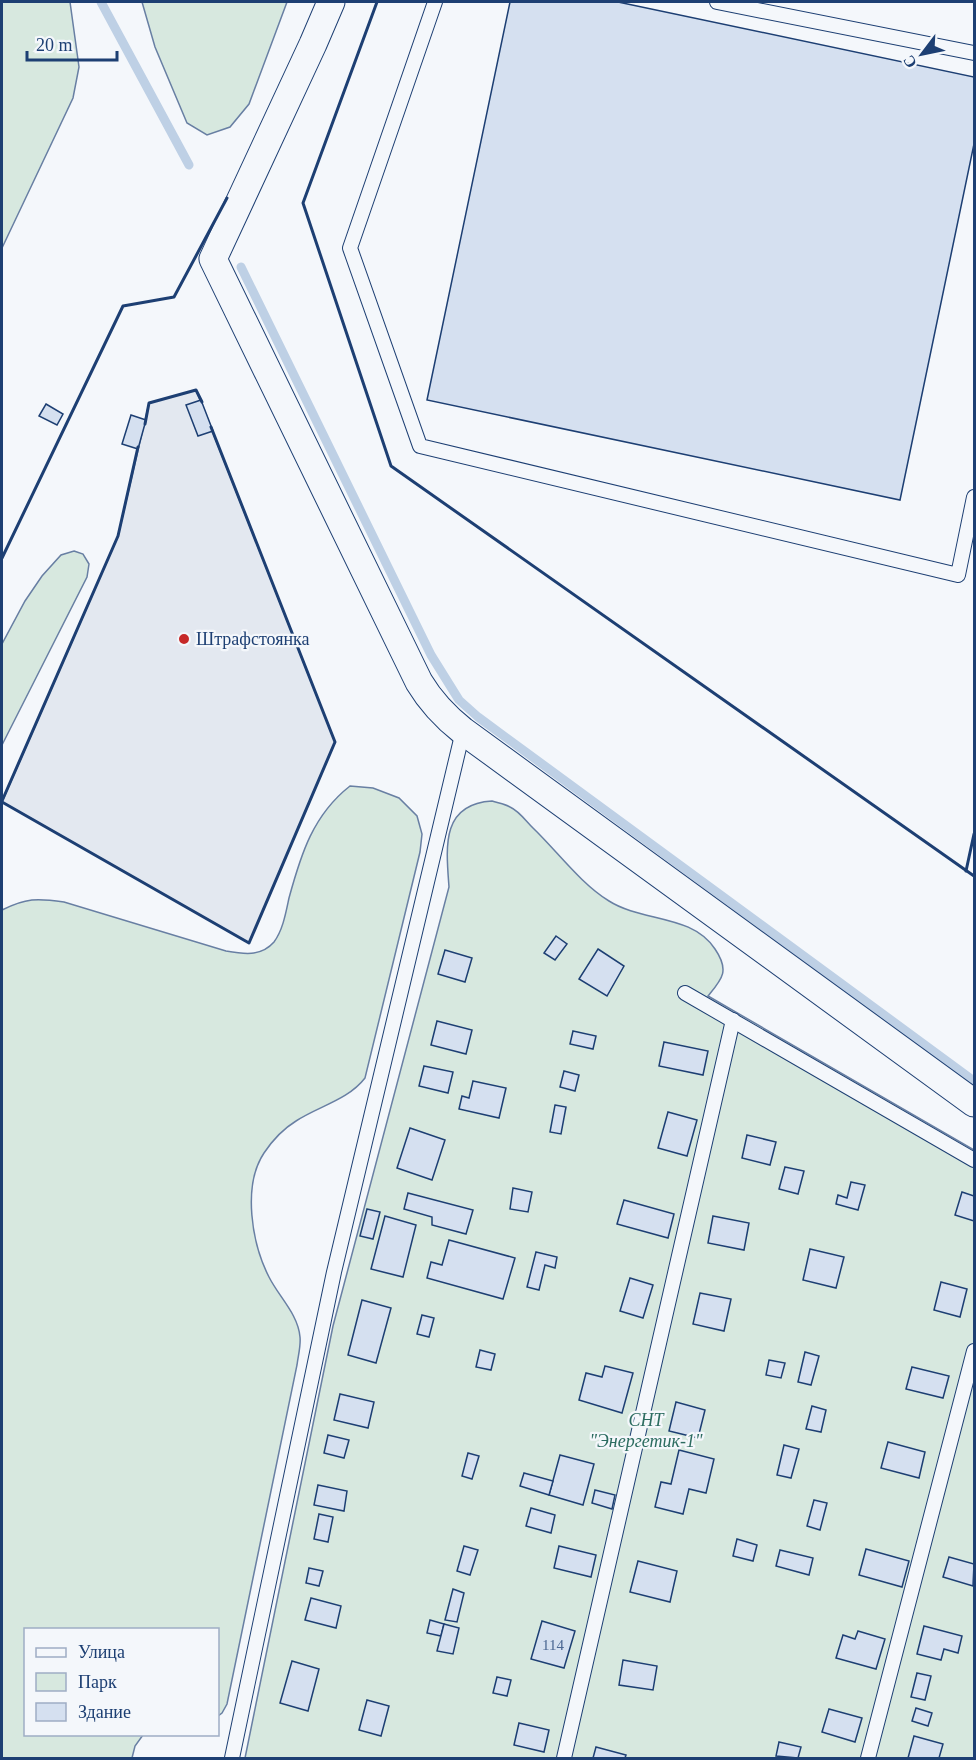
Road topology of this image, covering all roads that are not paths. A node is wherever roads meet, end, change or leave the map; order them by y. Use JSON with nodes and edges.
{"nodes":[{"id":1,"x":330,"y":2,"type":"edge"},
{"id":2,"x":435,"y":2,"type":"edge"},
{"id":3,"x":717,"y":2,"type":"edge"},
{"id":4,"x":975,"y":53,"type":"edge"},
{"id":5,"x":975,"y":497,"type":"edge"},
{"id":6,"x":463,"y":731,"type":"junction"},
{"id":7,"x":685,"y":993,"type":"dead end"},
{"id":8,"x":733,"y":1020,"type":"junction"},
{"id":9,"x":975,"y":1103,"type":"edge"},
{"id":10,"x":975,"y":1160,"type":"edge"},
{"id":11,"x":975,"y":1352,"type":"edge"},
{"id":12,"x":232,"y":1758,"type":"edge"},
{"id":13,"x":564,"y":1758,"type":"edge"},
{"id":14,"x":868,"y":1758,"type":"edge"}],
"edges":[{"from":1,"to":6,"type":"street"},
{"from":2,"to":5,"type":"lane"},
{"from":3,"to":4,"type":"lane"},
{"from":6,"to":9,"type":"street"},
{"from":6,"to":12,"type":"lane"},
{"from":7,"to":8,"type":"lane"},
{"from":8,"to":10,"type":"lane"},
{"from":8,"to":13,"type":"lane"},
{"from":11,"to":14,"type":"lane"}]}
